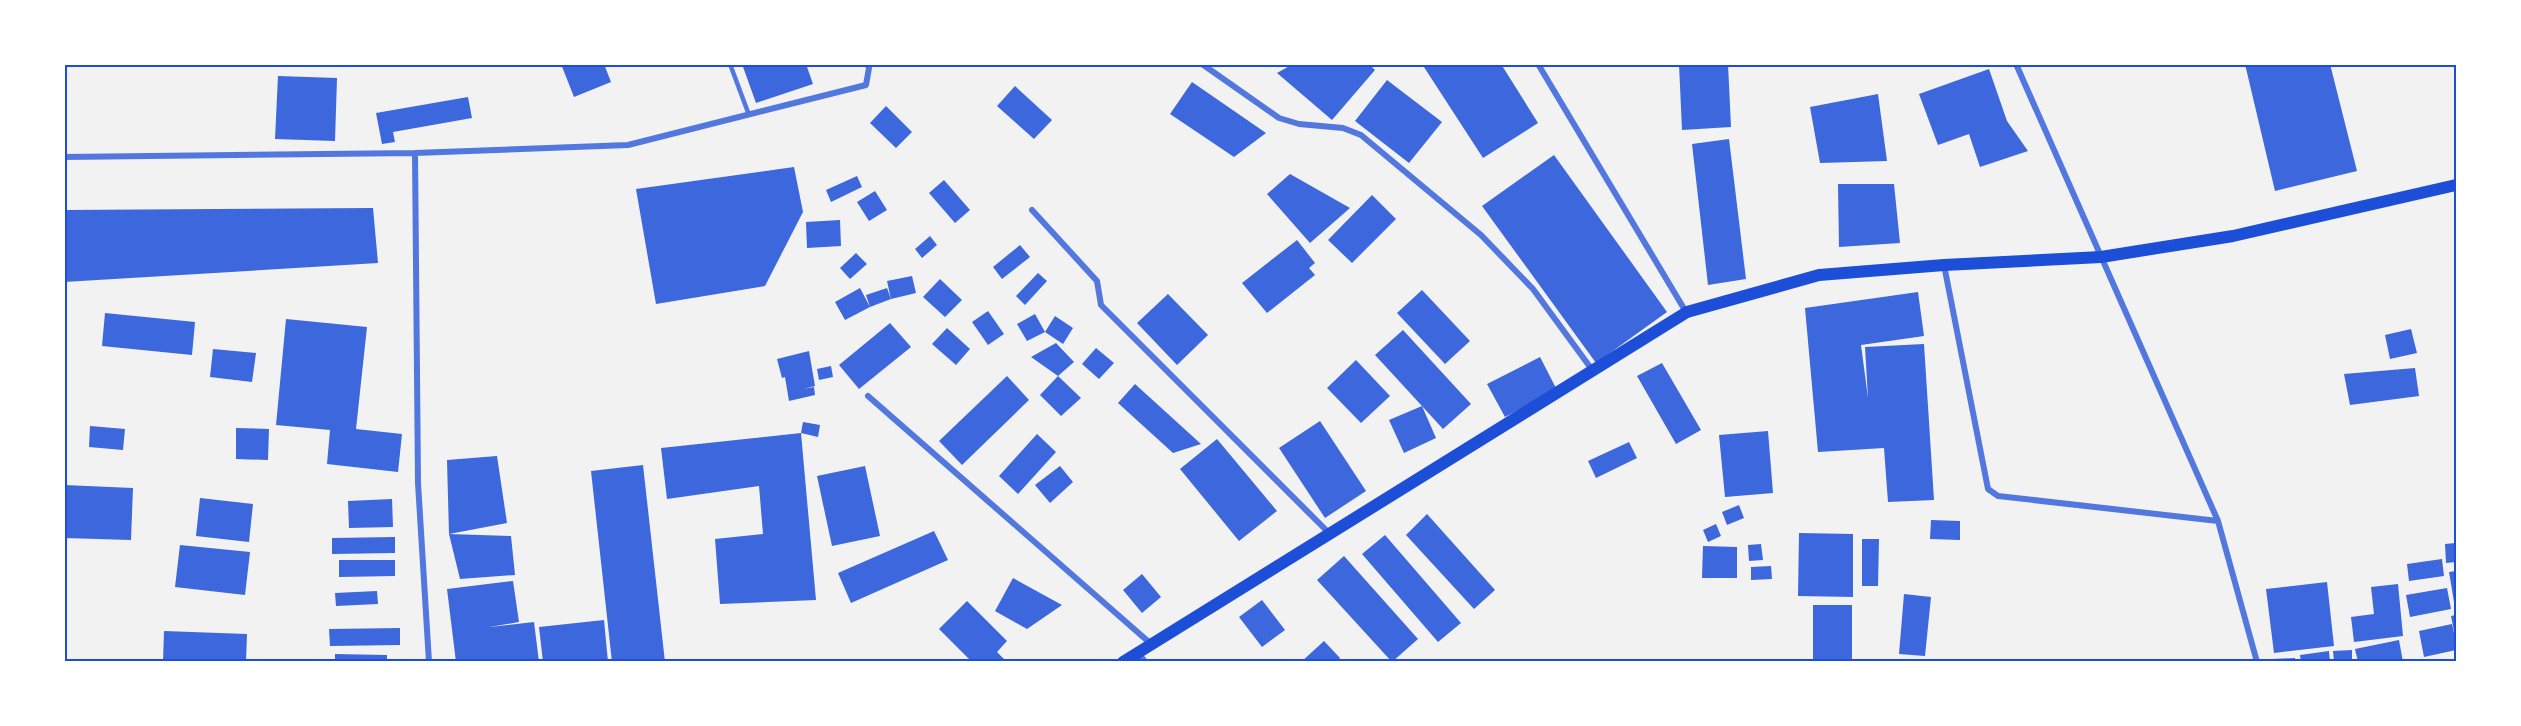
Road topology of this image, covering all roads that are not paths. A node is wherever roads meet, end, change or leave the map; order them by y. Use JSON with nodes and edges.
{"nodes":[{"id":1,"x":730,"y":64,"type":"edge"},
{"id":2,"x":867,"y":64,"type":"edge"},
{"id":3,"x":1202,"y":64,"type":"edge"},
{"id":4,"x":1538,"y":64,"type":"edge"},
{"id":5,"x":2016,"y":64,"type":"edge"},
{"id":6,"x":749,"y":115,"type":"junction"},
{"id":7,"x":415,"y":153,"type":"junction"},
{"id":8,"x":64,"y":157,"type":"edge"},
{"id":9,"x":2457,"y":185,"type":"edge"},
{"id":10,"x":1032,"y":210,"type":"dead end"},
{"id":11,"x":2101,"y":257,"type":"junction"},
{"id":12,"x":1944,"y":265,"type":"junction"},
{"id":13,"x":1687,"y":312,"type":"junction"},
{"id":14,"x":1593,"y":371,"type":"junction"},
{"id":15,"x":868,"y":396,"type":"dead end"},
{"id":16,"x":2218,"y":521,"type":"junction"},
{"id":17,"x":1329,"y":533,"type":"junction"},
{"id":18,"x":1150,"y":643,"type":"junction"},
{"id":19,"x":1137,"y":651,"type":"junction"},
{"id":20,"x":429,"y":662,"type":"edge"},
{"id":21,"x":1123,"y":662,"type":"edge"},
{"id":22,"x":1145,"y":662,"type":"edge"},
{"id":23,"x":2257,"y":662,"type":"edge"}],
"edges":[{"from":1,"to":6,"type":"lane"},
{"from":2,"to":6,"type":"street"},
{"from":3,"to":14,"type":"street"},
{"from":4,"to":13,"type":"street"},
{"from":5,"to":11,"type":"street"},
{"from":6,"to":7,"type":"street"},
{"from":7,"to":8,"type":"street"},
{"from":7,"to":20,"type":"street"},
{"from":9,"to":11,"type":"main road"},
{"from":10,"to":17,"type":"street"},
{"from":11,"to":12,"type":"main road"},
{"from":11,"to":16,"type":"street"},
{"from":12,"to":13,"type":"main road"},
{"from":12,"to":16,"type":"street"},
{"from":13,"to":14,"type":"main road"},
{"from":14,"to":17,"type":"main road"},
{"from":15,"to":18,"type":"street"},
{"from":16,"to":23,"type":"street"},
{"from":17,"to":18,"type":"main road"},
{"from":18,"to":19,"type":"main road"},
{"from":19,"to":21,"type":"main road"},
{"from":19,"to":22,"type":"street"}]}
